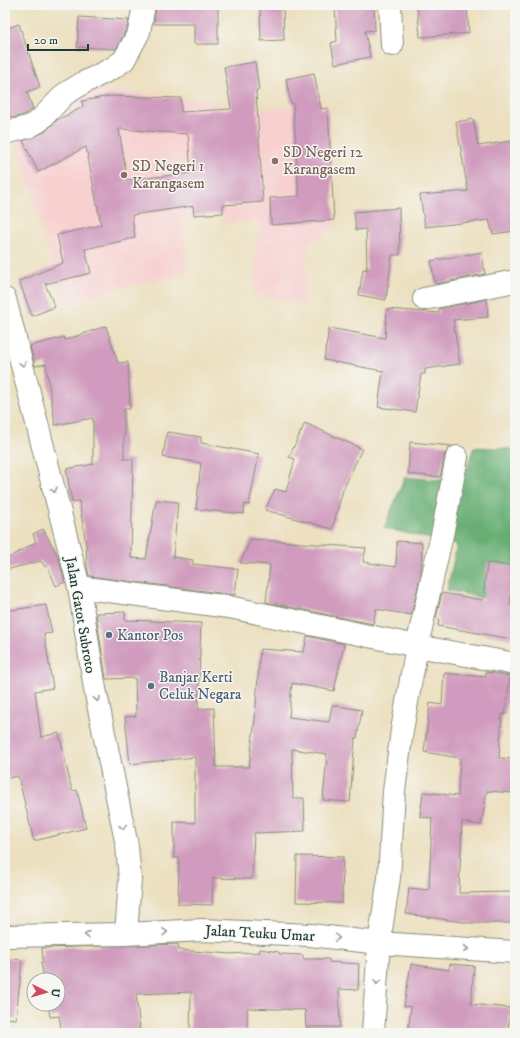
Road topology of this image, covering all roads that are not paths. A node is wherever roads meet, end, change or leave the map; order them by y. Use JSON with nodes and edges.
{"nodes":[{"id":1,"x":144,"y":5,"type":"edge"},
{"id":2,"x":390,"y":5,"type":"edge"},
{"id":3,"x":392,"y":45,"type":"dead end"},
{"id":4,"x":5,"y":133,"type":"edge"},
{"id":5,"x":515,"y":281,"type":"edge"},
{"id":6,"x":5,"y":299,"type":"edge"},
{"id":7,"x":424,"y":299,"type":"dead end"},
{"id":8,"x":11,"y":343,"type":"edge"},
{"id":9,"x":457,"y":457,"type":"dead end"},
{"id":10,"x":79,"y":587,"type":"junction"},
{"id":11,"x":416,"y":646,"type":"junction"},
{"id":12,"x":515,"y":664,"type":"edge"},
{"id":13,"x":126,"y":934,"type":"junction"},
{"id":14,"x":5,"y":936,"type":"edge"},
{"id":15,"x":380,"y":943,"type":"junction"},
{"id":16,"x":515,"y":952,"type":"edge"},
{"id":17,"x":373,"y":1033,"type":"edge"}],
"edges":[{"from":1,"to":4,"type":"street"},
{"from":2,"to":3,"type":"street"},
{"from":5,"to":7,"type":"street"},
{"from":6,"to":8,"type":"street","name":"Jalan Gatot Subroto"},
{"from":8,"to":10,"type":"street","name":"Jalan Gatot Subroto","one_way":true},
{"from":9,"to":11,"type":"street"},
{"from":10,"to":11,"type":"street"},
{"from":10,"to":13,"type":"street","name":"Jalan Gatot Subroto","one_way":true},
{"from":11,"to":12,"type":"street"},
{"from":11,"to":15,"type":"street"},
{"from":13,"to":14,"type":"street","name":"Jalan Teuku Umar","one_way":true},
{"from":13,"to":15,"type":"street","name":"Jalan Teuku Umar","one_way":true},
{"from":15,"to":16,"type":"street","name":"Jalan Teuku Umar","one_way":true},
{"from":15,"to":17,"type":"street","one_way":true}]}
